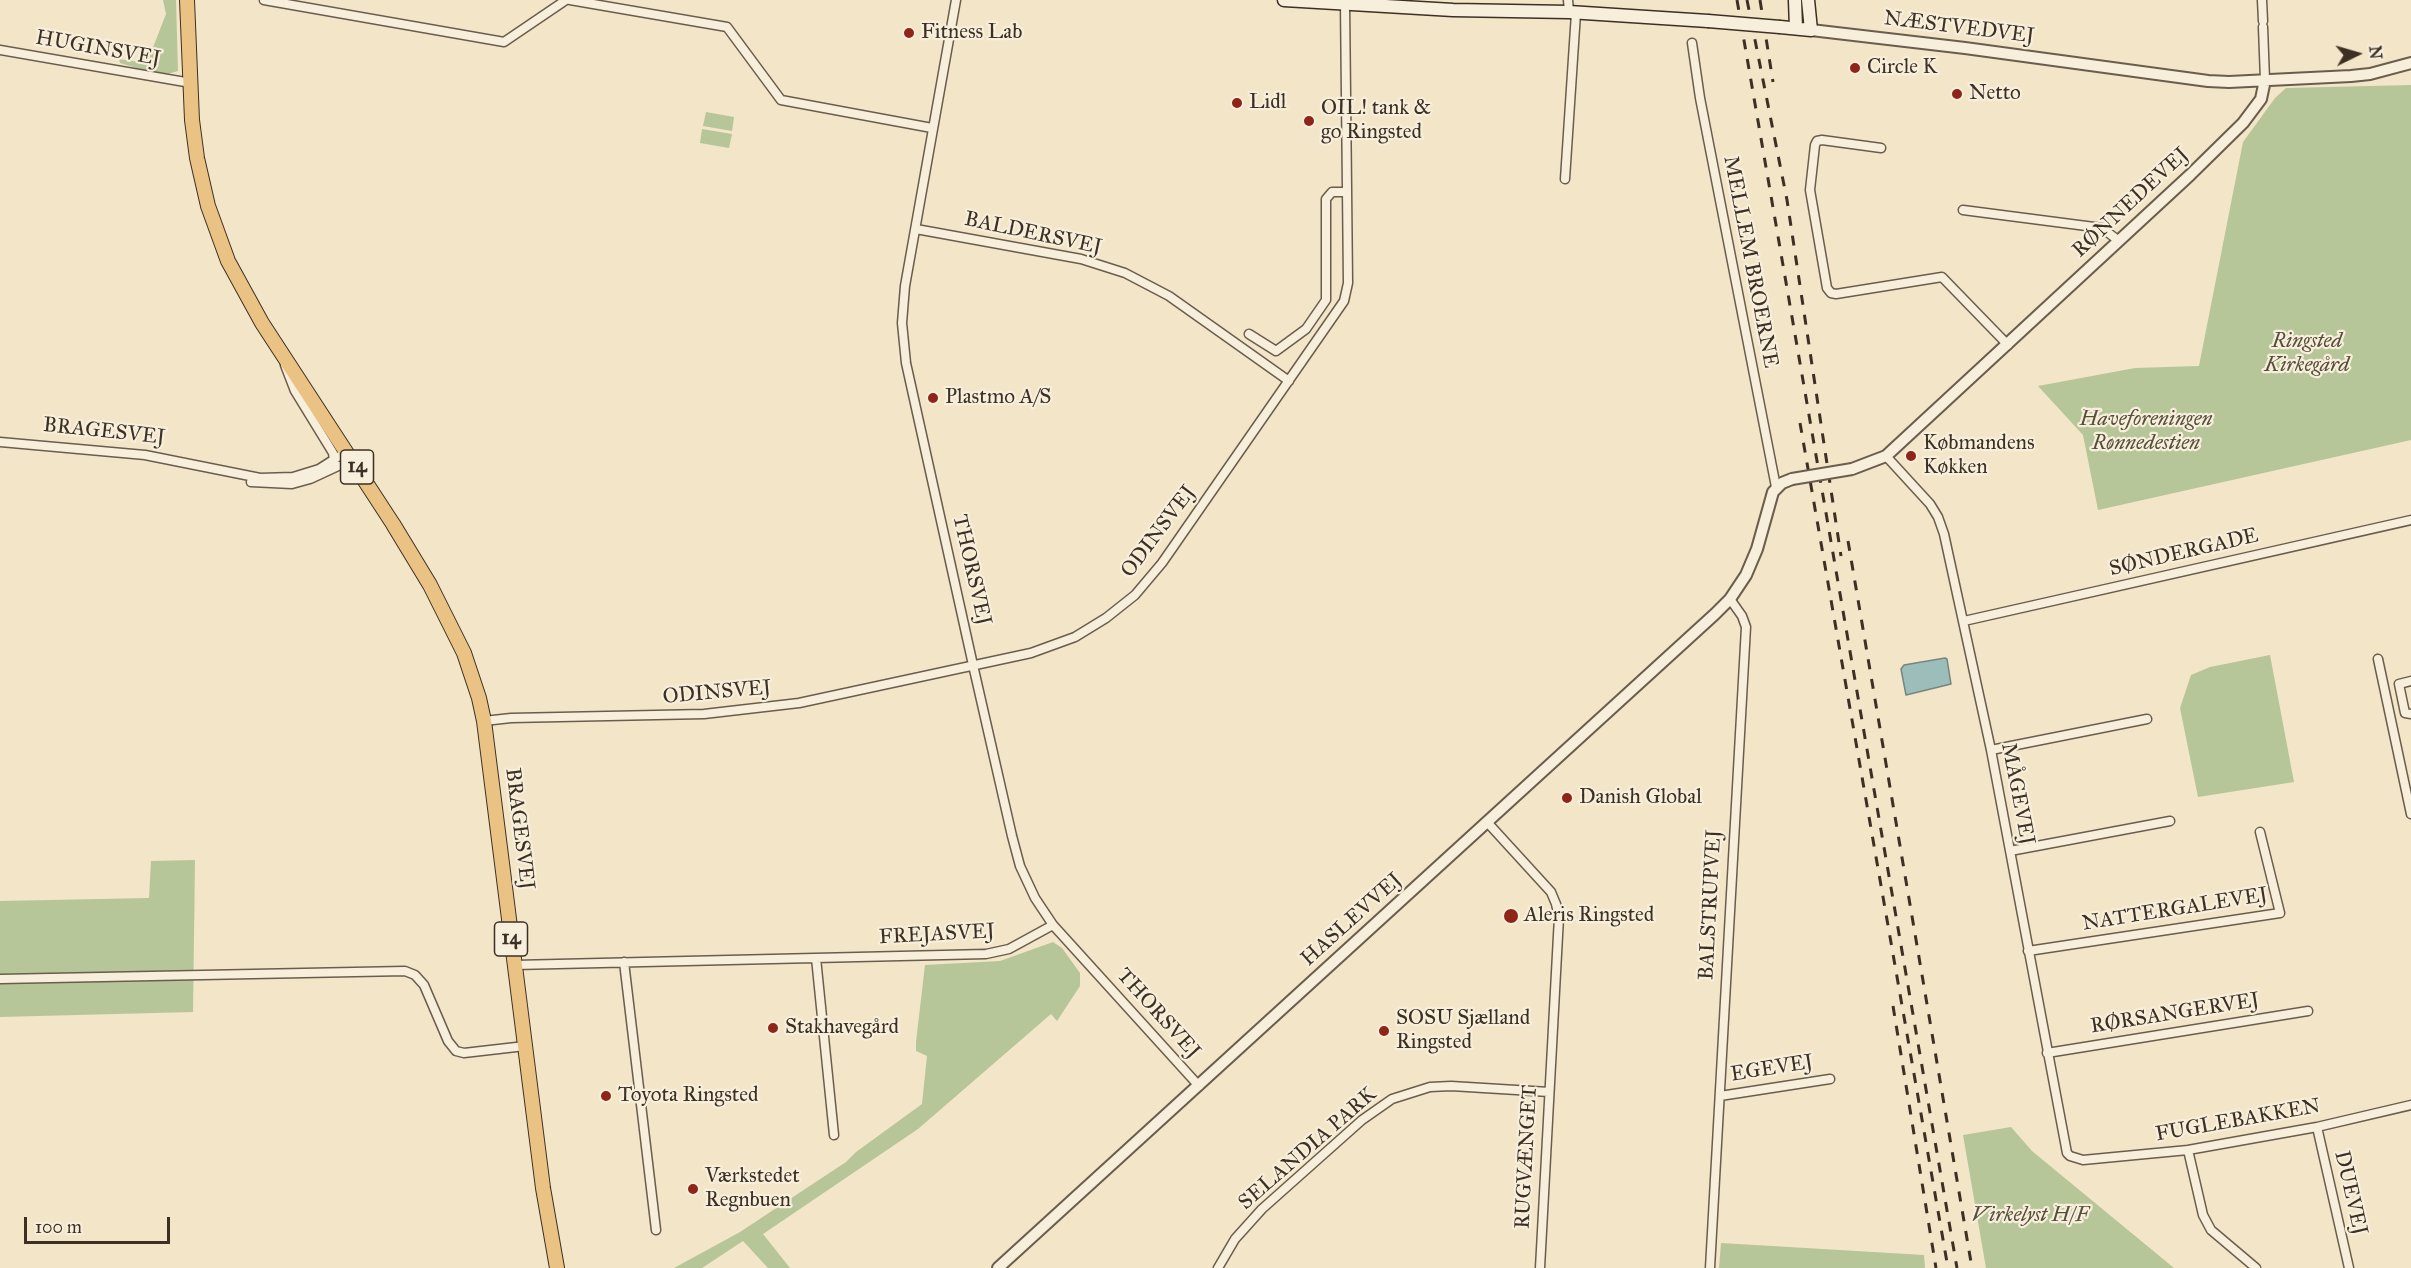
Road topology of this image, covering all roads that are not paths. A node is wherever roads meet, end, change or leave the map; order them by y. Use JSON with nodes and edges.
{"nodes":[{"id":1,"x":187,"y":0,"type":"edge"},
{"id":2,"x":193,"y":0,"type":"edge"},
{"id":3,"x":264,"y":0,"type":"edge"},
{"id":4,"x":568,"y":0,"type":"edge"},
{"id":5,"x":956,"y":0,"type":"edge"},
{"id":6,"x":1284,"y":0,"type":"edge"},
{"id":7,"x":1794,"y":0,"type":"edge"},
{"id":8,"x":1808,"y":0,"type":"edge"},
{"id":9,"x":2262,"y":0,"type":"edge"},
{"id":10,"x":1345,"y":3,"type":"junction"},
{"id":11,"x":1571,"y":9,"type":"edge"},
{"id":12,"x":1796,"y":28,"type":"junction"},
{"id":13,"x":1811,"y":30,"type":"junction"},
{"id":14,"x":1692,"y":43,"type":"dead end"},
{"id":15,"x":0,"y":50,"type":"edge"},
{"id":16,"x":2411,"y":63,"type":"edge"},
{"id":17,"x":2265,"y":80,"type":"junction"},
{"id":18,"x":191,"y":83,"type":"junction"},
{"id":19,"x":932,"y":128,"type":"junction"},
{"id":20,"x":1881,"y":148,"type":"dead end"},
{"id":21,"x":1565,"y":179,"type":"dead end"},
{"id":22,"x":1347,"y":192,"type":"junction"},
{"id":23,"x":1963,"y":210,"type":"dead end"},
{"id":24,"x":916,"y":229,"type":"junction"},
{"id":25,"x":2118,"y":242,"type":"junction"},
{"id":26,"x":1313,"y":318,"type":"junction"},
{"id":27,"x":262,"y":323,"type":"junction"},
{"id":28,"x":1326,"y":327,"type":"junction"},
{"id":29,"x":1249,"y":334,"type":"dead end"},
{"id":30,"x":2008,"y":345,"type":"junction"},
{"id":31,"x":1289,"y":381,"type":"junction"},
{"id":32,"x":0,"y":442,"type":"edge"},
{"id":33,"x":1886,"y":456,"type":"junction"},
{"id":34,"x":342,"y":458,"type":"junction"},
{"id":35,"x":1776,"y":487,"type":"junction"},
{"id":36,"x":2411,"y":520,"type":"edge"},
{"id":37,"x":1730,"y":599,"type":"junction"},
{"id":38,"x":446,"y":615,"type":"junction"},
{"id":39,"x":1964,"y":621,"type":"junction"},
{"id":40,"x":2378,"y":659,"type":"dead end"},
{"id":41,"x":973,"y":665,"type":"junction"},
{"id":42,"x":2411,"y":681,"type":"edge"},
{"id":43,"x":2408,"y":714,"type":"edge"},
{"id":44,"x":2390,"y":716,"type":"junction"},
{"id":45,"x":2147,"y":720,"type":"dead end"},
{"id":46,"x":484,"y":722,"type":"junction"},
{"id":47,"x":1991,"y":750,"type":"junction"},
{"id":48,"x":2411,"y":814,"type":"edge"},
{"id":49,"x":2170,"y":821,"type":"dead end"},
{"id":50,"x":1487,"y":822,"type":"junction"},
{"id":51,"x":2260,"y":832,"type":"dead end"},
{"id":52,"x":2010,"y":851,"type":"junction"},
{"id":53,"x":1053,"y":925,"type":"junction"},
{"id":54,"x":2028,"y":951,"type":"junction"},
{"id":55,"x":816,"y":958,"type":"junction"},
{"id":56,"x":624,"y":962,"type":"junction"},
{"id":57,"x":515,"y":965,"type":"junction"},
{"id":58,"x":0,"y":979,"type":"edge"},
{"id":59,"x":2308,"y":1011,"type":"dead end"},
{"id":60,"x":525,"y":1046,"type":"junction"},
{"id":61,"x":2047,"y":1053,"type":"junction"},
{"id":62,"x":1830,"y":1079,"type":"dead end"},
{"id":63,"x":1199,"y":1086,"type":"junction"},
{"id":64,"x":1549,"y":1092,"type":"junction"},
{"id":65,"x":1720,"y":1096,"type":"junction"},
{"id":66,"x":2411,"y":1105,"type":"edge"},
{"id":67,"x":2317,"y":1127,"type":"junction"},
{"id":68,"x":834,"y":1135,"type":"dead end"},
{"id":69,"x":2188,"y":1150,"type":"junction"},
{"id":70,"x":2070,"y":1156,"type":"joint"},
{"id":71,"x":656,"y":1230,"type":"dead end"},
{"id":72,"x":557,"y":1268,"type":"edge"},
{"id":73,"x":998,"y":1268,"type":"edge"},
{"id":74,"x":1218,"y":1268,"type":"edge"},
{"id":75,"x":1540,"y":1268,"type":"edge"},
{"id":76,"x":1710,"y":1268,"type":"edge"},
{"id":77,"x":2256,"y":1268,"type":"edge"},
{"id":78,"x":2349,"y":1268,"type":"edge"}],
"edges":[{"from":1,"to":18,"type":"main road","name":"BRAGESVEJ"},
{"from":2,"to":18,"type":"main road","name":"BRAGESVEJ","number":"14"},
{"from":3,"to":4,"type":"street"},
{"from":4,"to":19,"type":"street"},
{"from":5,"to":19,"type":"street","name":"THORSVEJ"},
{"from":6,"to":10,"type":"main road","name":"NÆSTVEDVEJ"},
{"from":7,"to":12,"type":"main road"},
{"from":8,"to":13,"type":"main road"},
{"from":9,"to":17,"type":"street"},
{"from":10,"to":11,"type":"main road","name":"NÆSTVEDVEJ"},
{"from":10,"to":22,"type":"street","name":"ODINSVEJ"},
{"from":11,"to":12,"type":"main road","name":"NÆSTVEDVEJ","bridge":true},
{"from":11,"to":21,"type":"street"},
{"from":12,"to":13,"type":"main road","name":"NÆSTVEDVEJ"},
{"from":13,"to":17,"type":"street","name":"NÆSTVEDVEJ"},
{"from":14,"to":35,"type":"street","name":"MELLEM BROERNE"},
{"from":15,"to":18,"type":"street","name":"HUGINSVEJ"},
{"from":16,"to":17,"type":"street","name":"NÆSTVEDVEJ"},
{"from":17,"to":25,"type":"street","name":"RØNNEDEVEJ"},
{"from":18,"to":27,"type":"main road","name":"BRAGESVEJ","number":"14"},
{"from":19,"to":24,"type":"street","name":"THORSVEJ"},
{"from":20,"to":30,"type":"street"},
{"from":22,"to":26,"type":"street"},
{"from":22,"to":28,"type":"street","name":"ODINSVEJ"},
{"from":23,"to":25,"type":"street"},
{"from":24,"to":31,"type":"street","name":"BALDERSVEJ"},
{"from":24,"to":41,"type":"street","name":"THORSVEJ"},
{"from":25,"to":30,"type":"street","name":"RØNNEDEVEJ"},
{"from":26,"to":28,"type":"street"},
{"from":26,"to":29,"type":"street"},
{"from":27,"to":34,"type":"main road","name":"BRAGESVEJ","number":"14"},
{"from":27,"to":34,"type":"main road","name":"BRAGESVEJ"},
{"from":28,"to":31,"type":"street","name":"ODINSVEJ"},
{"from":30,"to":33,"type":"street","name":"RØNNEDEVEJ"},
{"from":31,"to":41,"type":"street","name":"ODINSVEJ"},
{"from":32,"to":34,"type":"street","name":"BRAGESVEJ"},
{"from":33,"to":35,"type":"street","name":"RØNNEDEVEJ","bridge":true},
{"from":33,"to":39,"type":"street","name":"MÅGEVEJ"},
{"from":34,"to":38,"type":"main road","name":"BRAGESVEJ"},
{"from":34,"to":38,"type":"main road","name":"BRAGESVEJ","number":"14"},
{"from":35,"to":37,"type":"street"},
{"from":36,"to":39,"type":"street","name":"SØNDERGADE"},
{"from":37,"to":50,"type":"street","name":"HASLEVVEJ"},
{"from":37,"to":65,"type":"street","name":"BALSTRUPVEJ"},
{"from":38,"to":46,"type":"main road","name":"BRAGESVEJ","number":"14"},
{"from":39,"to":47,"type":"street","name":"MÅGEVEJ"},
{"from":40,"to":44,"type":"street"},
{"from":41,"to":46,"type":"street","name":"ODINSVEJ"},
{"from":41,"to":53,"type":"street","name":"THORSVEJ"},
{"from":42,"to":43,"type":"street"},
{"from":43,"to":44,"type":"street"},
{"from":44,"to":48,"type":"street"},
{"from":45,"to":47,"type":"street"},
{"from":46,"to":57,"type":"main road","name":"BRAGESVEJ","number":"14"},
{"from":47,"to":52,"type":"street","name":"MÅGEVEJ"},
{"from":49,"to":52,"type":"street"},
{"from":50,"to":63,"type":"street","name":"HASLEVVEJ"},
{"from":50,"to":64,"type":"street","name":"RUGVÆNGET"},
{"from":51,"to":54,"type":"street","name":"NATTERGALEVEJ"},
{"from":52,"to":54,"type":"street","name":"MÅGEVEJ"},
{"from":53,"to":55,"type":"street","name":"FREJASVEJ"},
{"from":53,"to":63,"type":"street","name":"THORSVEJ"},
{"from":54,"to":61,"type":"street","name":"MÅGEVEJ"},
{"from":55,"to":56,"type":"street","name":"FREJASVEJ"},
{"from":55,"to":68,"type":"street"},
{"from":56,"to":57,"type":"street","name":"FREJASVEJ"},
{"from":56,"to":71,"type":"street"},
{"from":57,"to":60,"type":"main road","name":"BRAGESVEJ","number":"14"},
{"from":58,"to":60,"type":"street"},
{"from":59,"to":61,"type":"street","name":"RØRSANGERVEJ"},
{"from":60,"to":72,"type":"main road","name":"BRAGESVEJ","number":"14"},
{"from":61,"to":70,"type":"street","name":"MÅGEVEJ"},
{"from":62,"to":65,"type":"street","name":"EGEVEJ"},
{"from":63,"to":73,"type":"street","name":"HASLEVVEJ"},
{"from":64,"to":74,"type":"street","name":"SELANDIA PARK"},
{"from":64,"to":75,"type":"street","name":"RUGVÆNGET"},
{"from":65,"to":76,"type":"street","name":"BALSTRUPVEJ"},
{"from":66,"to":67,"type":"street","name":"FUGLEBAKKEN"},
{"from":67,"to":69,"type":"street","name":"FUGLEBAKKEN"},
{"from":67,"to":78,"type":"street","name":"DUEVEJ"},
{"from":69,"to":70,"type":"street","name":"FUGLEBAKKEN"},
{"from":69,"to":77,"type":"street"}]}
